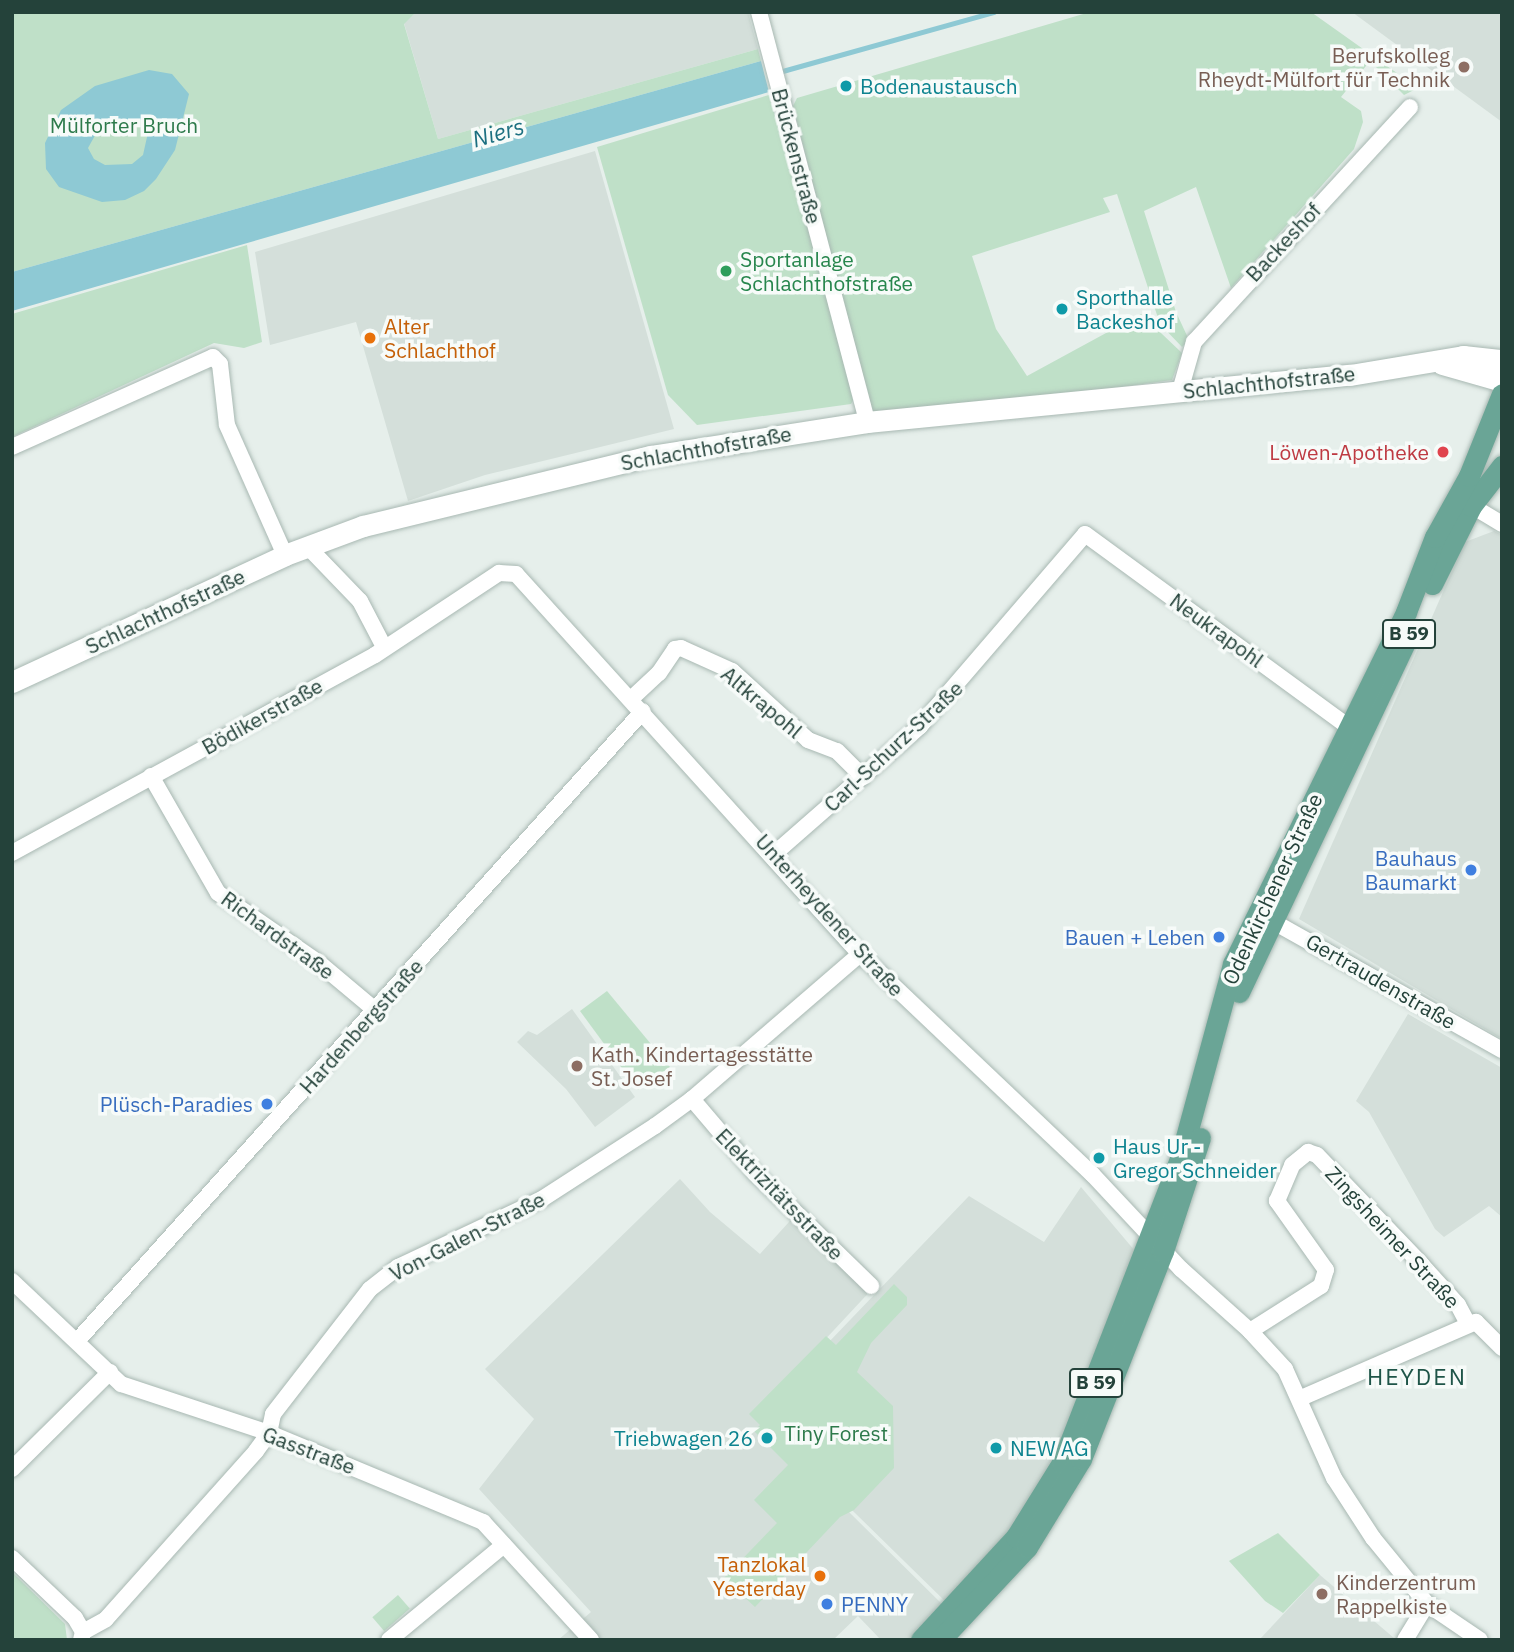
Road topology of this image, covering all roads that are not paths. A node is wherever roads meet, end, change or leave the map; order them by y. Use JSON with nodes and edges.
{"nodes":[{"id":1,"x":759,"y":12,"type":"edge"},
{"id":2,"x":1410,"y":107,"type":"dead end"},
{"id":3,"x":1502,"y":360,"type":"edge"},
{"id":4,"x":1436,"y":363,"type":"junction"},
{"id":5,"x":1502,"y":382,"type":"edge"},
{"id":6,"x":1180,"y":391,"type":"junction"},
{"id":7,"x":1502,"y":394,"type":"edge"},
{"id":8,"x":867,"y":422,"type":"junction"},
{"id":9,"x":12,"y":447,"type":"edge"},
{"id":10,"x":1498,"y":472,"type":"edge"},
{"id":11,"x":1464,"y":501,"type":"junction"},
{"id":12,"x":1502,"y":524,"type":"edge"},
{"id":13,"x":1085,"y":534,"type":"joint"},
{"id":14,"x":308,"y":547,"type":"junction"},
{"id":15,"x":285,"y":555,"type":"junction"},
{"id":16,"x":507,"y":570,"type":"joint"},
{"id":17,"x":384,"y":647,"type":"junction"},
{"id":18,"x":12,"y":682,"type":"edge"},
{"id":19,"x":637,"y":704,"type":"junction"},
{"id":20,"x":1355,"y":731,"type":"junction"},
{"id":21,"x":150,"y":776,"type":"junction"},
{"id":22,"x":863,"y":777,"type":"junction"},
{"id":23,"x":12,"y":853,"type":"edge"},
{"id":24,"x":775,"y":854,"type":"junction"},
{"id":25,"x":1265,"y":917,"type":"junction"},
{"id":26,"x":860,"y":954,"type":"junction"},
{"id":27,"x":375,"y":1010,"type":"junction"},
{"id":28,"x":1502,"y":1050,"type":"edge"},
{"id":29,"x":692,"y":1099,"type":"junction"},
{"id":30,"x":1157,"y":1245,"type":"junction"},
{"id":31,"x":12,"y":1281,"type":"edge"},
{"id":32,"x":871,"y":1286,"type":"dead end"},
{"id":33,"x":1472,"y":1323,"type":"junction"},
{"id":34,"x":1251,"y":1331,"type":"junction"},
{"id":35,"x":78,"y":1340,"type":"junction"},
{"id":36,"x":1502,"y":1348,"type":"edge"},
{"id":37,"x":110,"y":1372,"type":"junction"},
{"id":38,"x":1301,"y":1398,"type":"junction"},
{"id":39,"x":269,"y":1433,"type":"junction"},
{"id":40,"x":12,"y":1469,"type":"edge"},
{"id":41,"x":504,"y":1545,"type":"junction"},
{"id":42,"x":12,"y":1558,"type":"edge"},
{"id":43,"x":1427,"y":1604,"type":"junction"},
{"id":44,"x":82,"y":1636,"type":"edge"},
{"id":45,"x":388,"y":1640,"type":"edge"},
{"id":46,"x":591,"y":1640,"type":"edge"},
{"id":47,"x":921,"y":1640,"type":"edge"},
{"id":48,"x":940,"y":1640,"type":"edge"},
{"id":49,"x":1405,"y":1640,"type":"edge"},
{"id":50,"x":1480,"y":1640,"type":"edge"}],
"edges":[{"from":1,"to":8,"type":"street","name":"Brückenstraße"},
{"from":2,"to":6,"type":"street","name":"Backeshof"},
{"from":3,"to":4,"type":"main road","name":"Schlachthofstraße"},
{"from":4,"to":5,"type":"main road","name":"Schlachthofstraße"},
{"from":4,"to":6,"type":"main road","name":"Schlachthofstraße"},
{"from":6,"to":8,"type":"main road","name":"Schlachthofstraße"},
{"from":7,"to":11,"type":"main road","name":"Odenkirchener Straße","number":"B 59"},
{"from":8,"to":14,"type":"main road","name":"Schlachthofstraße"},
{"from":9,"to":15,"type":"street"},
{"from":10,"to":11,"type":"main road","name":"Odenkirchener Straße","number":"B 59"},
{"from":11,"to":12,"type":"street"},
{"from":11,"to":20,"type":"main road","name":"Odenkirchener Straße","number":"B 59"},
{"from":13,"to":20,"type":"street","name":"Neukrapohl"},
{"from":13,"to":22,"type":"street","name":"Carl-Schurz-Straße"},
{"from":14,"to":15,"type":"main road","name":"Schlachthofstraße"},
{"from":14,"to":17,"type":"street"},
{"from":15,"to":18,"type":"main road","name":"Schlachthofstraße"},
{"from":16,"to":17,"type":"street","name":"Bödikerstraße"},
{"from":16,"to":19,"type":"street","name":"Unterheydener Straße"},
{"from":17,"to":21,"type":"street","name":"Bödikerstraße"},
{"from":19,"to":22,"type":"street","name":"Altkrapohl"},
{"from":19,"to":24,"type":"street","name":"Unterheydener Straße"},
{"from":19,"to":27,"type":"street","name":"Hardenbergstraße"},
{"from":20,"to":25,"type":"main road","name":"Odenkirchener Straße","number":"B 59"},
{"from":21,"to":23,"type":"street","name":"Bödikerstraße"},
{"from":21,"to":27,"type":"street","name":"Richardstraße"},
{"from":22,"to":24,"type":"street","name":"Carl-Schurz-Straße"},
{"from":24,"to":26,"type":"street","name":"Unterheydener Straße"},
{"from":25,"to":28,"type":"street","name":"Gertraudenstraße"},
{"from":25,"to":30,"type":"main road","name":"Odenkirchener Straße","number":"B 59"},
{"from":26,"to":29,"type":"street","name":"Von-Galen-Straße"},
{"from":26,"to":30,"type":"street","name":"Unterheydener Straße"},
{"from":27,"to":35,"type":"street","name":"Hardenbergstraße"},
{"from":29,"to":32,"type":"street","name":"Elektrizitätsstraße"},
{"from":29,"to":39,"type":"street","name":"Von-Galen-Straße"},
{"from":30,"to":34,"type":"street","name":"Unterheydener Straße"},
{"from":30,"to":47,"type":"main road","name":"Odenkirchener Straße","number":"B 59"},
{"from":30,"to":48,"type":"main road","name":"Odenkirchener Straße","number":"B 59"},
{"from":31,"to":35,"type":"street","name":"Gasstraße"},
{"from":33,"to":34,"type":"street","name":"Zingsheimer Straße"},
{"from":33,"to":36,"type":"street","name":"Zingsheimer Straße"},
{"from":33,"to":38,"type":"street"},
{"from":34,"to":38,"type":"street","name":"Unterheydener Straße"},
{"from":35,"to":37,"type":"street","name":"Gasstraße"},
{"from":37,"to":39,"type":"street","name":"Gasstraße"},
{"from":37,"to":40,"type":"street"},
{"from":38,"to":43,"type":"street","name":"Unterheydener Straße"},
{"from":39,"to":41,"type":"street","name":"Gasstraße"},
{"from":39,"to":44,"type":"street","name":"Von-Galen-Straße"},
{"from":41,"to":45,"type":"street"},
{"from":41,"to":46,"type":"street","name":"Gasstraße"},
{"from":42,"to":44,"type":"street"},
{"from":43,"to":49,"type":"street"},
{"from":43,"to":50,"type":"street","name":"Unterheydener Straße"}]}
